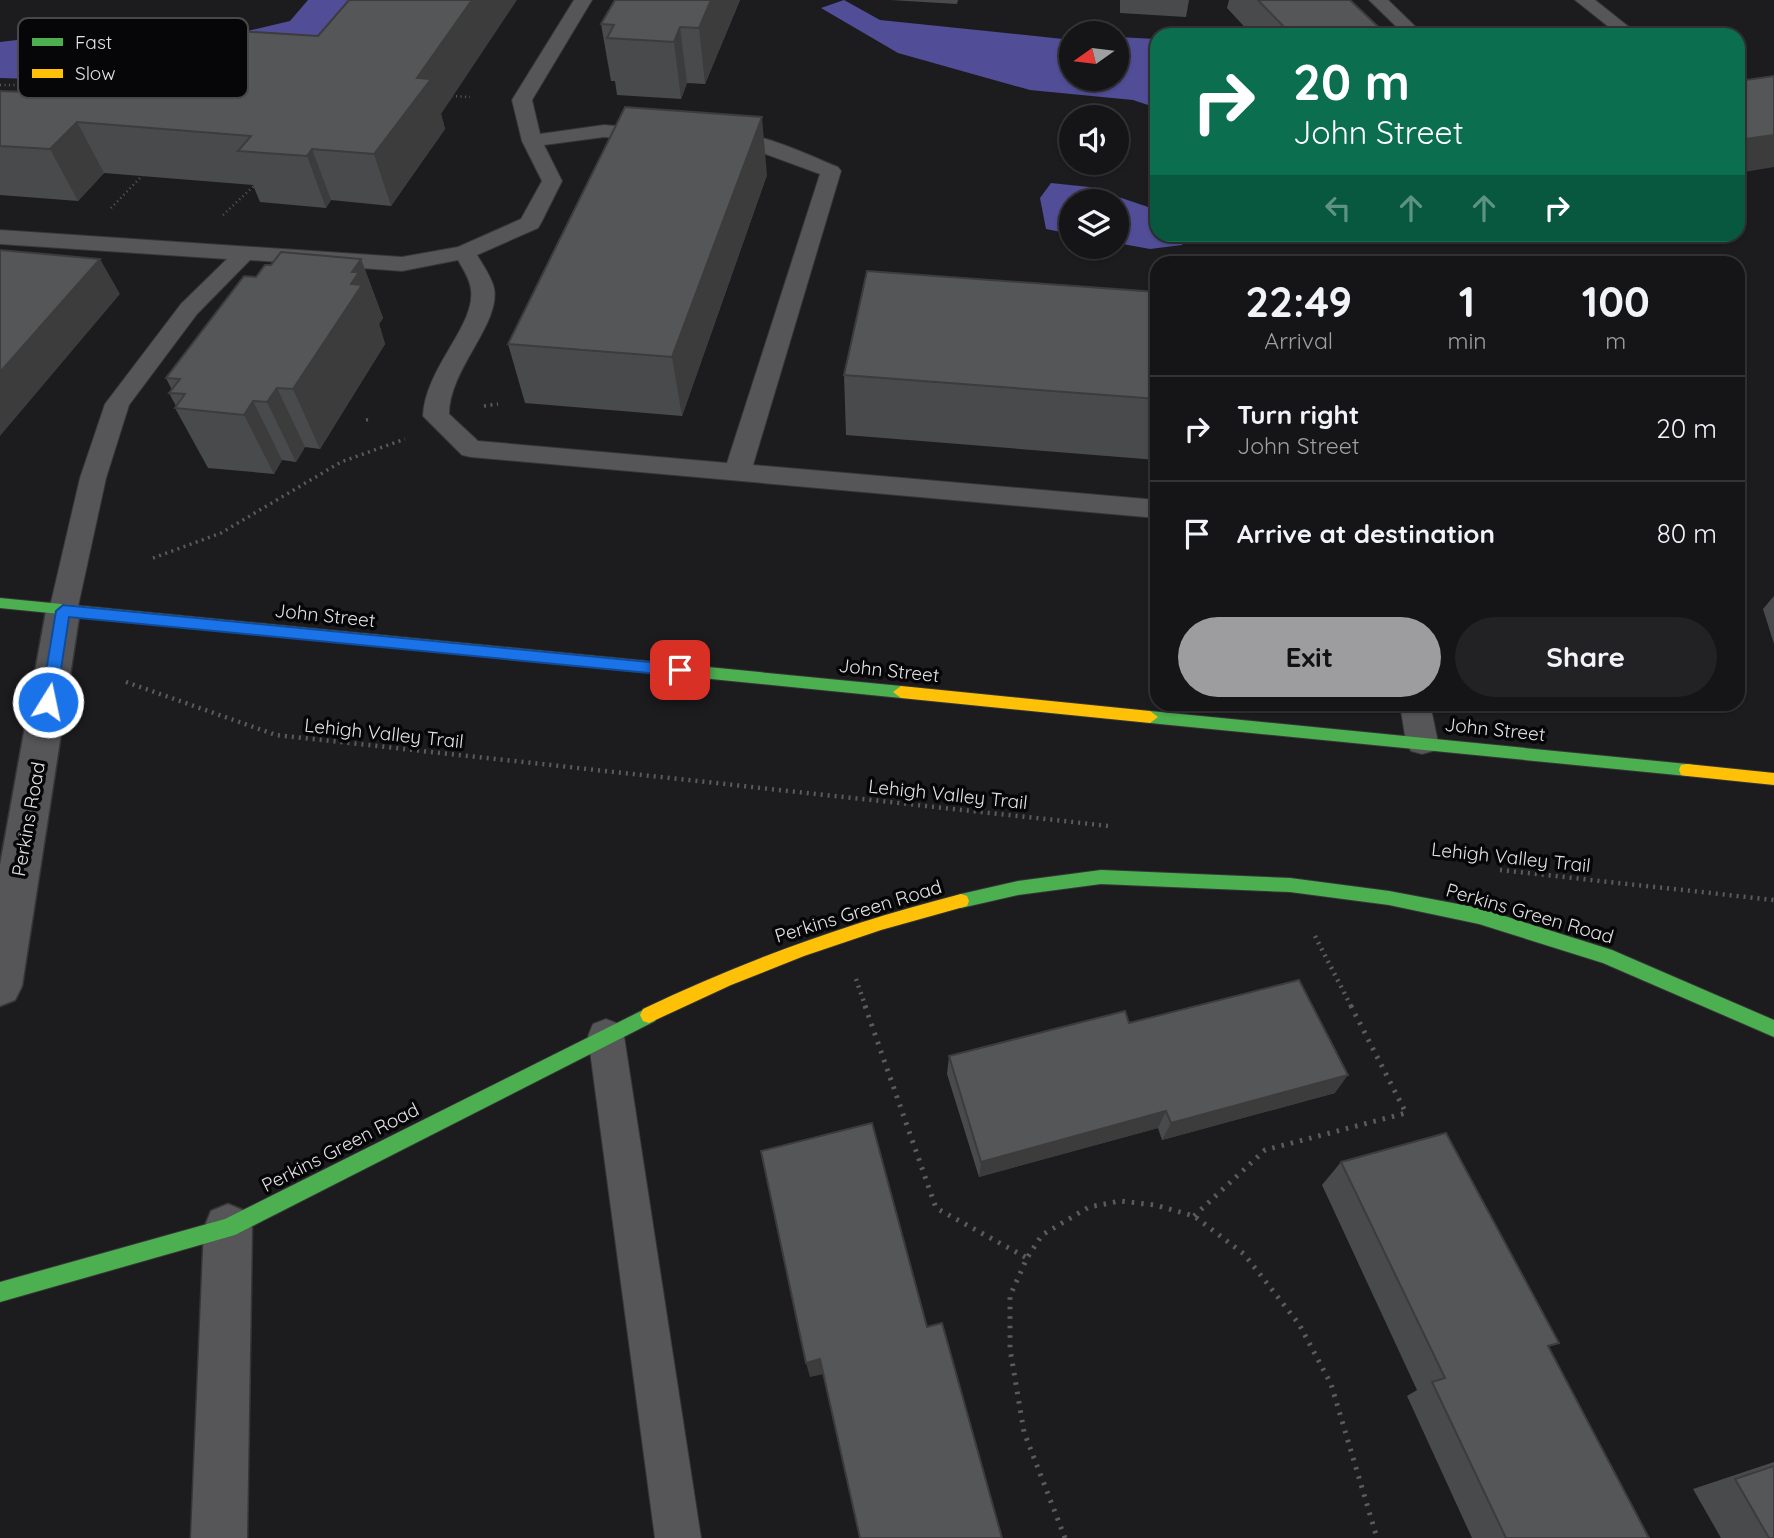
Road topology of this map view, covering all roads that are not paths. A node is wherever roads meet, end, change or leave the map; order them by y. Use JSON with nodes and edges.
{"nodes":[{"id":1,"x":583,"y":0,"type":"edge"},
{"id":2,"x":1378,"y":0,"type":"edge"},
{"id":3,"x":1584,"y":0,"type":"edge"},
{"id":4,"x":1408,"y":28,"type":"edge"},
{"id":5,"x":1621,"y":28,"type":"edge"},
{"id":6,"x":671,"y":136,"type":"edge"},
{"id":7,"x":698,"y":138,"type":"edge"},
{"id":8,"x":532,"y":141,"type":"junction"},
{"id":9,"x":0,"y":237,"type":"edge"},
{"id":10,"x":464,"y":252,"type":"junction"},
{"id":11,"x":244,"y":254,"type":"junction"},
{"id":12,"x":737,"y":474,"type":"junction"},
{"id":13,"x":1150,"y":508,"type":"edge"},
{"id":14,"x":0,"y":603,"type":"edge"},
{"id":15,"x":63,"y":611,"type":"junction"},
{"id":16,"x":1416,"y":711,"type":"edge"},
{"id":17,"x":1422,"y":743,"type":"junction"},
{"id":18,"x":1774,"y":779,"type":"edge"},
{"id":19,"x":0,"y":986,"type":"edge"},
{"id":20,"x":1774,"y":1029,"type":"edge"},
{"id":21,"x":606,"y":1036,"type":"junction"},
{"id":22,"x":228,"y":1228,"type":"junction"},
{"id":23,"x":0,"y":1292,"type":"edge"},
{"id":24,"x":219,"y":1538,"type":"edge"},
{"id":25,"x":678,"y":1538,"type":"edge"}],
"edges":[{"from":1,"to":8,"type":"lane"},
{"from":2,"to":4,"type":"lane"},
{"from":3,"to":5,"type":"lane"},
{"from":6,"to":8,"type":"lane"},
{"from":7,"to":12,"type":"lane"},
{"from":8,"to":10,"type":"lane"},
{"from":9,"to":11,"type":"lane"},
{"from":10,"to":11,"type":"lane"},
{"from":10,"to":12,"type":"lane"},
{"from":11,"to":15,"type":"lane"},
{"from":12,"to":13,"type":"lane"},
{"from":14,"to":15,"type":"street","name":"John Street"},
{"from":15,"to":17,"type":"street","name":"John Street"},
{"from":15,"to":19,"type":"street","name":"Perkins Road"},
{"from":16,"to":17,"type":"lane"},
{"from":17,"to":18,"type":"street","name":"John Street"},
{"from":20,"to":21,"type":"street","name":"Perkins Green Road"},
{"from":21,"to":22,"type":"street","name":"Perkins Green Road"},
{"from":21,"to":25,"type":"lane"},
{"from":22,"to":23,"type":"street","name":"Perkins Green Road"},
{"from":22,"to":24,"type":"street"}]}
